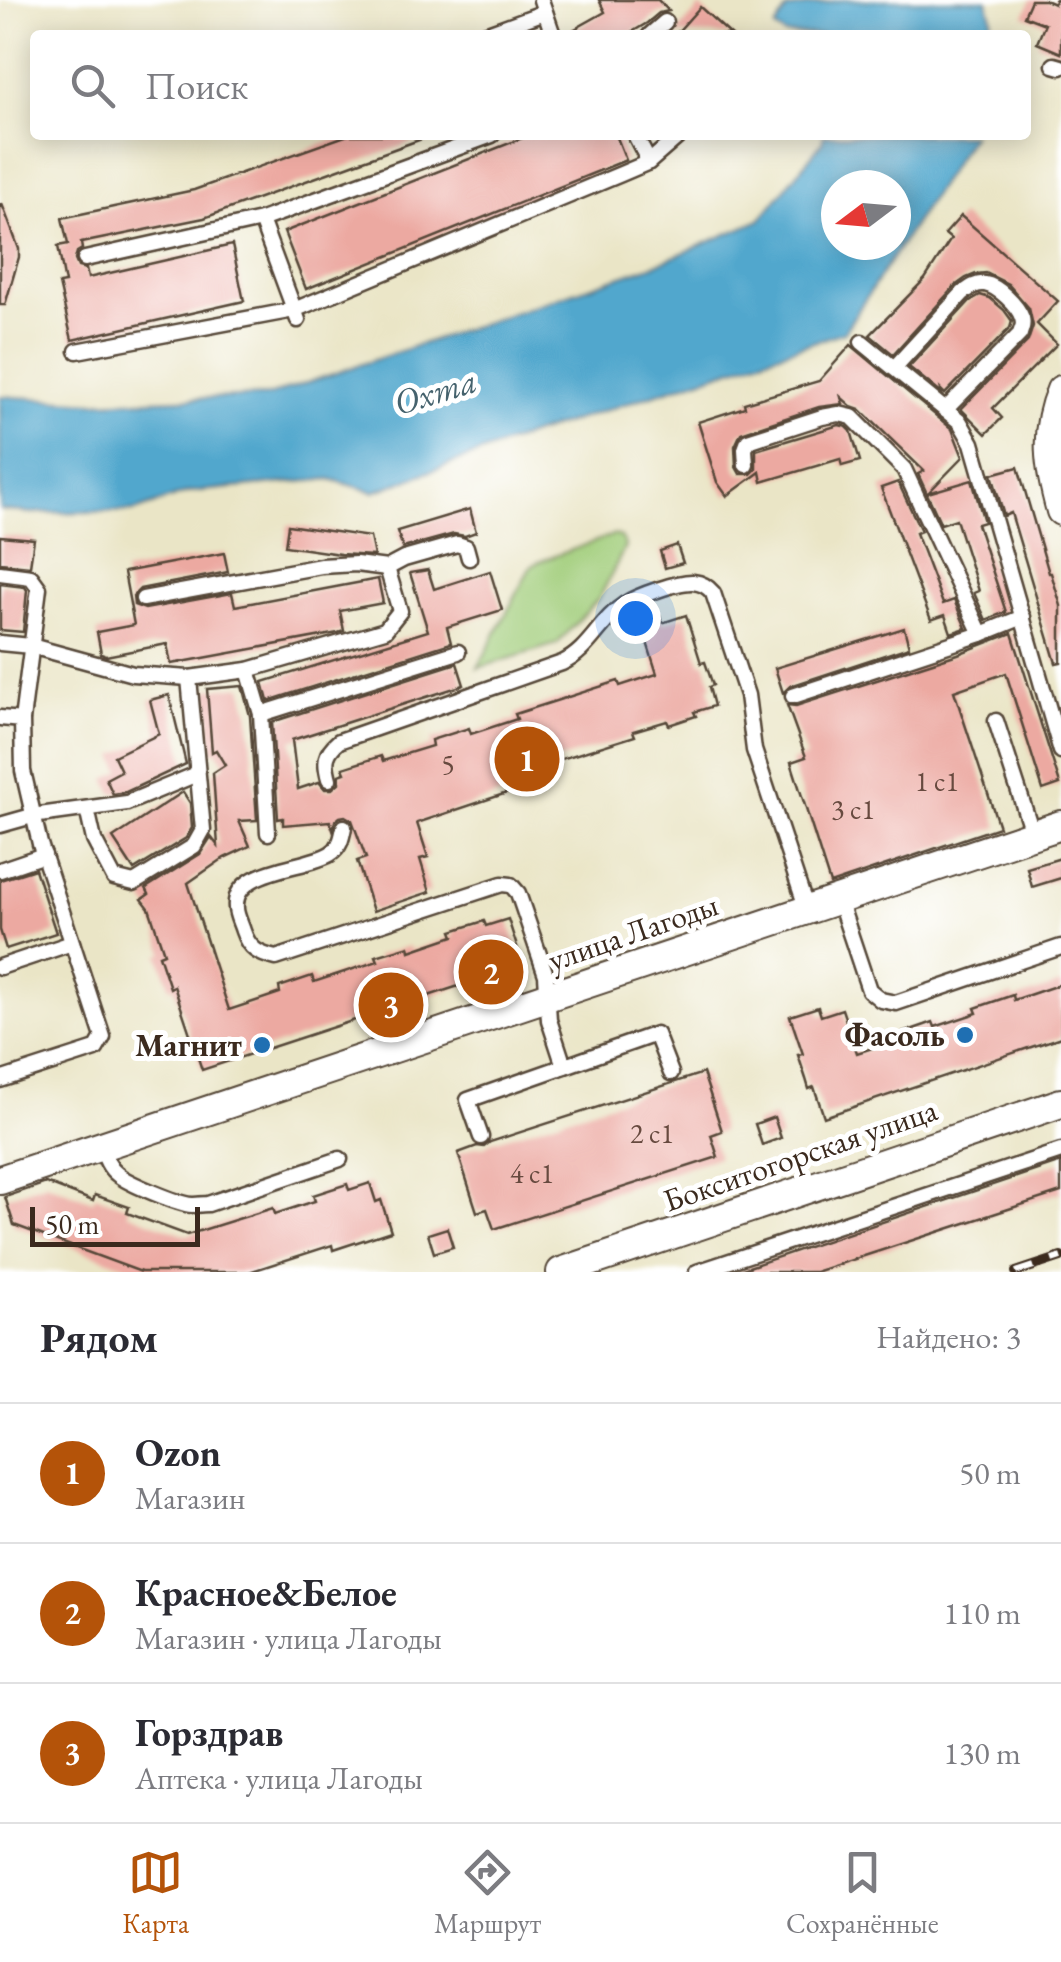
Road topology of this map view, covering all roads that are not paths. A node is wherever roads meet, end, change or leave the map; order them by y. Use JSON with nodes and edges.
{"nodes":[{"id":1,"x":543,"y":6,"type":"edge"},
{"id":2,"x":664,"y":22,"type":"dead end"},
{"id":3,"x":493,"y":30,"type":"edge"},
{"id":4,"x":551,"y":30,"type":"edge"},
{"id":5,"x":655,"y":30,"type":"edge"},
{"id":6,"x":478,"y":140,"type":"edge"},
{"id":7,"x":638,"y":140,"type":"edge"},
{"id":8,"x":674,"y":140,"type":"edge"},
{"id":9,"x":649,"y":162,"type":"junction"},
{"id":10,"x":260,"y":220,"type":"junction"},
{"id":11,"x":85,"y":258,"type":"dead end"},
{"id":12,"x":296,"y":315,"type":"junction"},
{"id":13,"x":862,"y":342,"type":"dead end"},
{"id":14,"x":77,"y":352,"type":"dead end"},
{"id":15,"x":894,"y":368,"type":"junction"},
{"id":16,"x":1061,"y":390,"type":"edge"},
{"id":17,"x":946,"y":410,"type":"junction"},
{"id":18,"x":746,"y":464,"type":"dead end"},
{"id":19,"x":1061,"y":511,"type":"edge"},
{"id":20,"x":469,"y":558,"type":"dead end"},
{"id":21,"x":387,"y":568,"type":"junction"},
{"id":22,"x":0,"y":574,"type":"edge"},
{"id":23,"x":143,"y":599,"type":"dead end"},
{"id":24,"x":1023,"y":617,"type":"junction"},
{"id":25,"x":981,"y":634,"type":"junction"},
{"id":26,"x":0,"y":643,"type":"edge"},
{"id":27,"x":31,"y":646,"type":"junction"},
{"id":28,"x":458,"y":652,"type":"dead end"},
{"id":29,"x":248,"y":670,"type":"junction"},
{"id":30,"x":189,"y":678,"type":"junction"},
{"id":31,"x":793,"y":696,"type":"dead end"},
{"id":32,"x":261,"y":714,"type":"junction"},
{"id":33,"x":0,"y":718,"type":"edge"},
{"id":34,"x":22,"y":720,"type":"junction"},
{"id":35,"x":996,"y":721,"type":"dead end"},
{"id":36,"x":1061,"y":750,"type":"edge"},
{"id":37,"x":197,"y":774,"type":"junction"},
{"id":38,"x":329,"y":779,"type":"dead end"},
{"id":39,"x":86,"y":809,"type":"junction"},
{"id":40,"x":32,"y":816,"type":"junction"},
{"id":41,"x":1061,"y":825,"type":"edge"},
{"id":42,"x":0,"y":826,"type":"edge"},
{"id":43,"x":344,"y":827,"type":"dead end"},
{"id":44,"x":268,"y":833,"type":"dead end"},
{"id":45,"x":1033,"y":834,"type":"junction"},
{"id":46,"x":44,"y":855,"type":"junction"},
{"id":47,"x":0,"y":870,"type":"edge"},
{"id":48,"x":839,"y":900,"type":"junction"},
{"id":49,"x":807,"y":910,"type":"junction"},
{"id":50,"x":72,"y":943,"type":"junction"},
{"id":51,"x":1061,"y":947,"type":"edge"},
{"id":52,"x":0,"y":966,"type":"edge"},
{"id":53,"x":547,"y":997,"type":"junction"},
{"id":54,"x":564,"y":1066,"type":"junction"},
{"id":55,"x":671,"y":1073,"type":"dead end"},
{"id":56,"x":0,"y":1080,"type":"edge"},
{"id":57,"x":1061,"y":1104,"type":"edge"},
{"id":58,"x":481,"y":1136,"type":"dead end"},
{"id":59,"x":101,"y":1146,"type":"junction"},
{"id":60,"x":1061,"y":1152,"type":"edge"},
{"id":61,"x":340,"y":1160,"type":"dead end"},
{"id":62,"x":0,"y":1180,"type":"edge"},
{"id":63,"x":561,"y":1272,"type":"edge"},
{"id":64,"x":696,"y":1272,"type":"edge"}],
"edges":[{"from":1,"to":3,"type":"lane"},
{"from":1,"to":4,"type":"lane"},
{"from":2,"to":5,"type":"lane"},
{"from":6,"to":10,"type":"lane"},
{"from":7,"to":9,"type":"lane"},
{"from":8,"to":9,"type":"lane"},
{"from":9,"to":12,"type":"lane"},
{"from":10,"to":11,"type":"lane"},
{"from":10,"to":12,"type":"lane"},
{"from":12,"to":14,"type":"lane"},
{"from":13,"to":15,"type":"lane"},
{"from":15,"to":17,"type":"lane"},
{"from":15,"to":17,"type":"lane"},
{"from":16,"to":19,"type":"street"},
{"from":17,"to":24,"type":"lane"},
{"from":18,"to":25,"type":"lane"},
{"from":20,"to":21,"type":"lane"},
{"from":21,"to":23,"type":"lane"},
{"from":21,"to":29,"type":"lane"},
{"from":22,"to":27,"type":"lane"},
{"from":24,"to":25,"type":"lane"},
{"from":24,"to":36,"type":"lane"},
{"from":25,"to":31,"type":"lane"},
{"from":26,"to":27,"type":"lane"},
{"from":27,"to":30,"type":"lane"},
{"from":27,"to":34,"type":"lane"},
{"from":28,"to":32,"type":"lane"},
{"from":29,"to":30,"type":"lane"},
{"from":29,"to":32,"type":"lane"},
{"from":30,"to":37,"type":"lane"},
{"from":32,"to":44,"type":"lane"},
{"from":33,"to":34,"type":"lane"},
{"from":34,"to":40,"type":"lane"},
{"from":35,"to":45,"type":"lane"},
{"from":37,"to":39,"type":"lane"},
{"from":37,"to":39,"type":"lane"},
{"from":38,"to":49,"type":"lane"},
{"from":39,"to":40,"type":"lane"},
{"from":40,"to":42,"type":"lane"},
{"from":40,"to":46,"type":"lane"},
{"from":41,"to":45,"type":"street","name":"улица Лагоды"},
{"from":43,"to":53,"type":"lane"},
{"from":45,"to":48,"type":"street","name":"улица Лагоды"},
{"from":46,"to":47,"type":"lane"},
{"from":46,"to":50,"type":"lane"},
{"from":48,"to":49,"type":"street","name":"улица Лагоды"},
{"from":48,"to":51,"type":"lane"},
{"from":49,"to":53,"type":"street","name":"улица Лагоды"},
{"from":50,"to":52,"type":"lane"},
{"from":50,"to":56,"type":"lane"},
{"from":53,"to":54,"type":"lane"},
{"from":53,"to":59,"type":"street","name":"улица Лагоды"},
{"from":54,"to":55,"type":"lane"},
{"from":54,"to":58,"type":"lane"},
{"from":57,"to":63,"type":"street","name":"Бокситогорская улица"},
{"from":59,"to":61,"type":"lane"},
{"from":59,"to":62,"type":"street","name":"улица Лагоды"},
{"from":60,"to":64,"type":"lane"}]}
